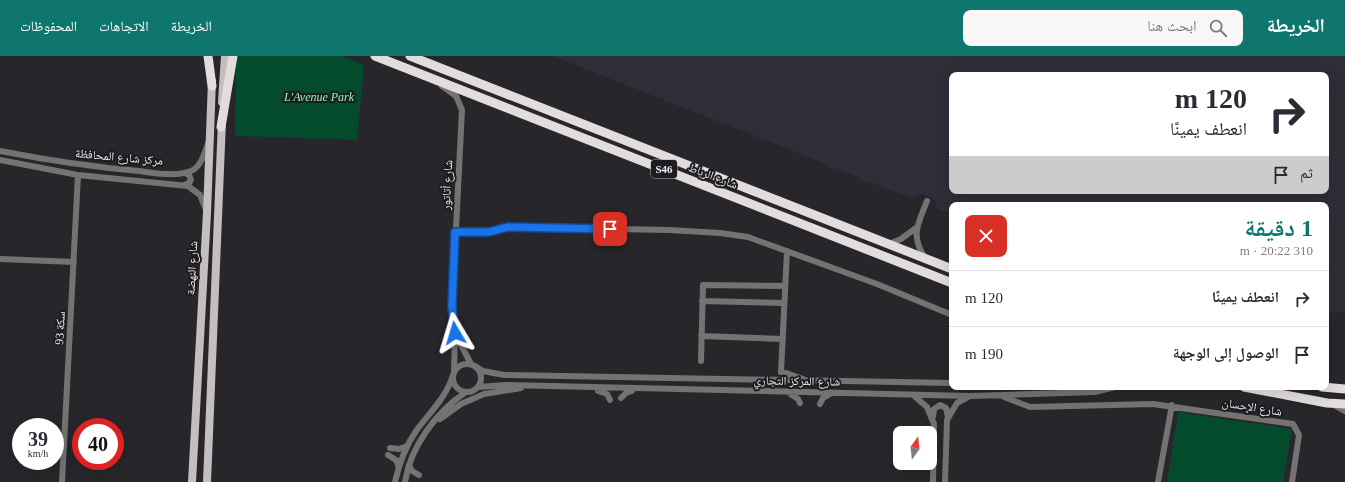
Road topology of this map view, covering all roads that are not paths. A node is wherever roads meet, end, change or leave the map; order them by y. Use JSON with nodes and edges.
{"nodes":[{"id":1,"x":208,"y":56,"type":"edge"},
{"id":2,"x":213,"y":56,"type":"edge"},
{"id":3,"x":225,"y":56,"type":"edge"},
{"id":4,"x":233,"y":56,"type":"edge"},
{"id":5,"x":375,"y":56,"type":"edge"},
{"id":6,"x":413,"y":57,"type":"edge"},
{"id":7,"x":410,"y":70,"type":"junction"},
{"id":8,"x":212,"y":86,"type":"junction"},
{"id":9,"x":221,"y":127,"type":"junction"},
{"id":10,"x":211,"y":132,"type":"junction"},
{"id":11,"x":0,"y":151,"type":"edge"},
{"id":12,"x":0,"y":160,"type":"edge"},
{"id":13,"x":184,"y":173,"type":"junction"},
{"id":14,"x":78,"y":175,"type":"junction"},
{"id":15,"x":184,"y":185,"type":"junction"},
{"id":16,"x":927,"y":201,"type":"dead end"},
{"id":17,"x":208,"y":213,"type":"junction"},
{"id":18,"x":916,"y":228,"type":"junction"},
{"id":19,"x":455,"y":232,"type":"junction"},
{"id":20,"x":889,"y":244,"type":"junction"},
{"id":21,"x":787,"y":251,"type":"junction"},
{"id":22,"x":0,"y":258,"type":"edge"},
{"id":23,"x":924,"y":258,"type":"junction"},
{"id":24,"x":74,"y":262,"type":"junction"},
{"id":25,"x":949,"y":268,"type":"edge"},
{"id":26,"x":949,"y":282,"type":"edge"},
{"id":27,"x":785,"y":286,"type":"junction"},
{"id":28,"x":702,"y":301,"type":"junction"},
{"id":29,"x":784,"y":303,"type":"junction"},
{"id":30,"x":949,"y":314,"type":"edge"},
{"id":31,"x":455,"y":333,"type":"junction"},
{"id":32,"x":701,"y":336,"type":"junction"},
{"id":33,"x":783,"y":339,"type":"junction"},
{"id":34,"x":701,"y":361,"type":"dead end"},
{"id":35,"x":473,"y":365,"type":"junction"},
{"id":36,"x":454,"y":373,"type":"junction"},
{"id":37,"x":808,"y":381,"type":"junction"},
{"id":38,"x":949,"y":383,"type":"edge"},
{"id":39,"x":528,"y":386,"type":"junction"},
{"id":40,"x":478,"y":387,"type":"junction"},
{"id":41,"x":583,"y":388,"type":"junction"},
{"id":42,"x":1329,"y":388,"type":"edge"},
{"id":43,"x":644,"y":389,"type":"junction"},
{"id":44,"x":1345,"y":389,"type":"edge"},
{"id":45,"x":1087,"y":390,"type":"edge"},
{"id":46,"x":1103,"y":390,"type":"edge"},
{"id":47,"x":1260,"y":390,"type":"edge"},
{"id":48,"x":466,"y":392,"type":"junction"},
{"id":49,"x":788,"y":392,"type":"junction"},
{"id":50,"x":1084,"y":392,"type":"junction"},
{"id":51,"x":831,"y":393,"type":"junction"},
{"id":52,"x":913,"y":395,"type":"junction"},
{"id":53,"x":970,"y":396,"type":"junction"},
{"id":54,"x":999,"y":396,"type":"junction"},
{"id":55,"x":621,"y":398,"type":"dead end"},
{"id":56,"x":610,"y":400,"type":"dead end"},
{"id":57,"x":1327,"y":403,"type":"junction"},
{"id":58,"x":800,"y":404,"type":"dead end"},
{"id":59,"x":820,"y":404,"type":"dead end"},
{"id":60,"x":1345,"y":404,"type":"edge"},
{"id":61,"x":1172,"y":406,"type":"junction"},
{"id":62,"x":1345,"y":411,"type":"edge"},
{"id":63,"x":933,"y":419,"type":"junction"},
{"id":64,"x":947,"y":420,"type":"junction"},
{"id":65,"x":431,"y":427,"type":"junction"},
{"id":66,"x":407,"y":446,"type":"junction"},
{"id":67,"x":409,"y":465,"type":"junction"},
{"id":68,"x":399,"y":467,"type":"junction"},
{"id":69,"x":419,"y":475,"type":"dead end"},
{"id":70,"x":62,"y":482,"type":"edge"},
{"id":71,"x":192,"y":482,"type":"edge"},
{"id":72,"x":207,"y":482,"type":"edge"},
{"id":73,"x":395,"y":482,"type":"edge"},
{"id":74,"x":405,"y":482,"type":"edge"},
{"id":75,"x":933,"y":482,"type":"edge"},
{"id":76,"x":946,"y":482,"type":"edge"},
{"id":77,"x":1158,"y":482,"type":"edge"},
{"id":78,"x":1292,"y":482,"type":"edge"}],
"edges":[{"from":1,"to":8,"type":"highway"},
{"from":2,"to":8,"type":"main road","name":"شارع النهضة"},
{"from":3,"to":9,"type":"main road","name":"شارع النهضة"},
{"from":4,"to":9,"type":"highway"},
{"from":5,"to":7,"type":"highway","name":"شارع الرباط","number":"S46"},
{"from":6,"to":20,"type":"highway","name":"شارع الرباط","number":"S46"},
{"from":7,"to":19,"type":"street","name":"شارع أتاتور"},
{"from":7,"to":26,"type":"highway","name":"شارع الرباط","number":"S46"},
{"from":8,"to":10,"type":"main road","name":"شارع النهضة"},
{"from":9,"to":72,"type":"main road","name":"شارع النهضة"},
{"from":10,"to":13,"type":"street"},
{"from":10,"to":17,"type":"main road","name":"شارع النهضة"},
{"from":11,"to":13,"type":"street","name":"مركز شارع المحافظة"},
{"from":12,"to":14,"type":"street","name":"مركز شارع المحافظة"},
{"from":13,"to":15,"type":"street"},
{"from":14,"to":15,"type":"street","name":"مركز شارع المحافظة"},
{"from":14,"to":24,"type":"street","name":"سكة 93"},
{"from":15,"to":17,"type":"street","name":"مركز شارع المحافظة"},
{"from":16,"to":18,"type":"street"},
{"from":17,"to":71,"type":"main road","name":"شارع النهضة"},
{"from":18,"to":20,"type":"street"},
{"from":18,"to":23,"type":"street"},
{"from":19,"to":21,"type":"street"},
{"from":19,"to":31,"type":"street","name":"شارع أتاتور"},
{"from":20,"to":23,"type":"highway","name":"شارع الرباط","number":"S46"},
{"from":21,"to":27,"type":"street"},
{"from":21,"to":30,"type":"street"},
{"from":22,"to":24,"type":"street"},
{"from":23,"to":25,"type":"highway","name":"شارع الرباط","number":"S46"},
{"from":24,"to":70,"type":"street","name":"سكة 93"},
{"from":27,"to":28,"type":"street"},
{"from":27,"to":29,"type":"street"},
{"from":28,"to":29,"type":"street"},
{"from":28,"to":32,"type":"street"},
{"from":29,"to":33,"type":"street"},
{"from":31,"to":35,"type":"street","name":"شارع أتاتور"},
{"from":31,"to":36,"type":"street","name":"شارع أتاتور"},
{"from":32,"to":33,"type":"street"},
{"from":32,"to":34,"type":"street"},
{"from":33,"to":37,"type":"street"},
{"from":35,"to":36,"type":"street"},
{"from":35,"to":37,"type":"street","name":"شارع المركز التجاري"},
{"from":35,"to":40,"type":"street"},
{"from":36,"to":48,"type":"street"},
{"from":36,"to":66,"type":"street"},
{"from":37,"to":38,"type":"street","name":"شارع المركز التجاري"},
{"from":39,"to":40,"type":"street","name":"شارع المركز التجاري"},
{"from":39,"to":41,"type":"street","name":"شارع المركز التجاري"},
{"from":39,"to":65,"type":"street"},
{"from":40,"to":48,"type":"street"},
{"from":41,"to":43,"type":"street","name":"شارع المركز التجاري"},
{"from":41,"to":56,"type":"street"},
{"from":42,"to":44,"type":"highway"},
{"from":43,"to":49,"type":"street","name":"شارع المركز التجاري"},
{"from":43,"to":55,"type":"street"},
{"from":45,"to":50,"type":"street"},
{"from":46,"to":50,"type":"street","name":"شارع المركز التجاري"},
{"from":47,"to":57,"type":"highway"},
{"from":48,"to":65,"type":"street"},
{"from":49,"to":51,"type":"street","name":"شارع المركز التجاري"},
{"from":49,"to":58,"type":"street"},
{"from":50,"to":54,"type":"street","name":"شارع المركز التجاري"},
{"from":51,"to":52,"type":"street","name":"شارع المركز التجاري"},
{"from":51,"to":59,"type":"street"},
{"from":52,"to":53,"type":"street","name":"شارع المركز التجاري"},
{"from":52,"to":63,"type":"street"},
{"from":53,"to":54,"type":"street","name":"شارع المركز التجاري"},
{"from":53,"to":64,"type":"street"},
{"from":54,"to":61,"type":"street"},
{"from":57,"to":60,"type":"highway"},
{"from":57,"to":62,"type":"street"},
{"from":61,"to":77,"type":"street"},
{"from":61,"to":78,"type":"street","name":"شارع الإحسان"},
{"from":63,"to":64,"type":"street"},
{"from":63,"to":75,"type":"street"},
{"from":64,"to":76,"type":"street"},
{"from":65,"to":67,"type":"street"},
{"from":66,"to":68,"type":"street"},
{"from":66,"to":68,"type":"street"},
{"from":67,"to":69,"type":"street"},
{"from":67,"to":74,"type":"street"},
{"from":68,"to":73,"type":"street"}]}
